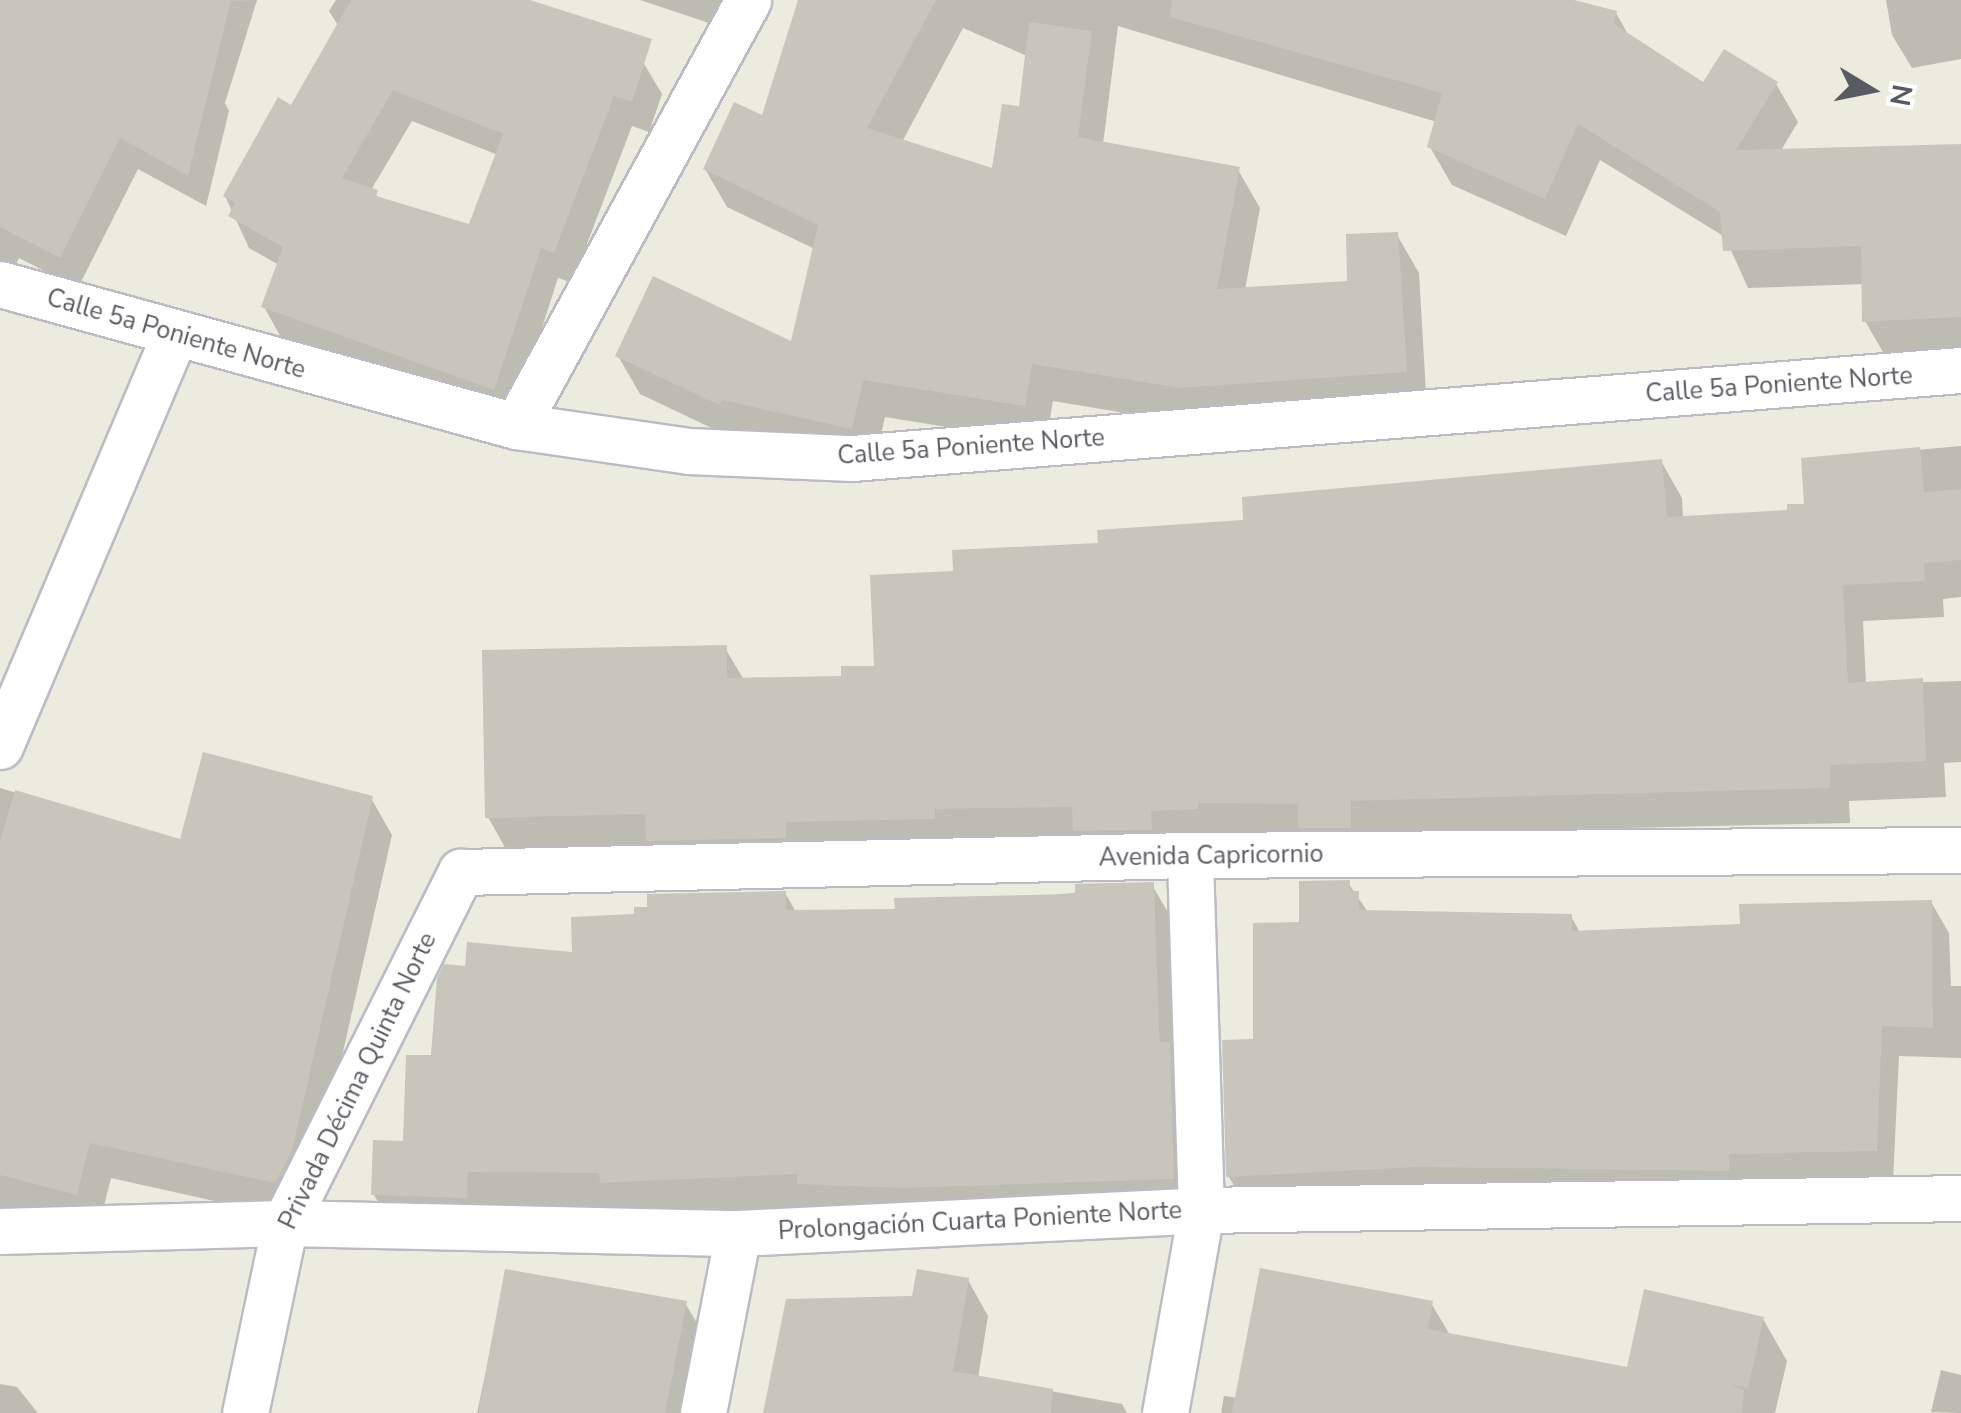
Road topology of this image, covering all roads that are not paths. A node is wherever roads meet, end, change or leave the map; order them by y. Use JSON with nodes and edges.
{"nodes":[{"id":1,"x":748,"y":0,"type":"edge"},
{"id":2,"x":0,"y":284,"type":"edge"},
{"id":3,"x":174,"y":336,"type":"junction"},
{"id":4,"x":1961,"y":370,"type":"edge"},
{"id":5,"x":516,"y":426,"type":"junction"},
{"id":6,"x":0,"y":746,"type":"edge"},
{"id":7,"x":1961,"y":850,"type":"edge"},
{"id":8,"x":1190,"y":855,"type":"junction"},
{"id":9,"x":461,"y":872,"type":"joint"},
{"id":10,"x":1961,"y":1198,"type":"edge"},
{"id":11,"x":1201,"y":1210,"type":"junction"},
{"id":12,"x":285,"y":1223,"type":"junction"},
{"id":13,"x":0,"y":1232,"type":"edge"},
{"id":14,"x":738,"y":1232,"type":"junction"},
{"id":15,"x":245,"y":1413,"type":"edge"},
{"id":16,"x":703,"y":1413,"type":"edge"},
{"id":17,"x":1165,"y":1413,"type":"edge"}],
"edges":[{"from":1,"to":5,"type":"street"},
{"from":2,"to":3,"type":"street","name":"Calle 5a Poniente Norte"},
{"from":3,"to":5,"type":"street","name":"Calle 5a Poniente Norte"},
{"from":3,"to":6,"type":"street"},
{"from":4,"to":5,"type":"street","name":"Calle 5a Poniente Norte"},
{"from":7,"to":8,"type":"street","name":"Avenida Capricornio"},
{"from":8,"to":9,"type":"street","name":"Avenida Capricornio"},
{"from":8,"to":11,"type":"street"},
{"from":9,"to":12,"type":"street","name":"Privada Décima Quinta Norte"},
{"from":10,"to":11,"type":"street","name":"Prolongación Cuarta Poniente Norte"},
{"from":11,"to":14,"type":"street","name":"Prolongación Cuarta Poniente Norte"},
{"from":11,"to":17,"type":"street"},
{"from":12,"to":13,"type":"street","name":"Prolongación Cuarta Poniente Norte"},
{"from":12,"to":14,"type":"street","name":"Prolongación Cuarta Poniente Norte"},
{"from":12,"to":15,"type":"street","name":"Privada Décima Quinta Norte"},
{"from":14,"to":16,"type":"street"}]}
